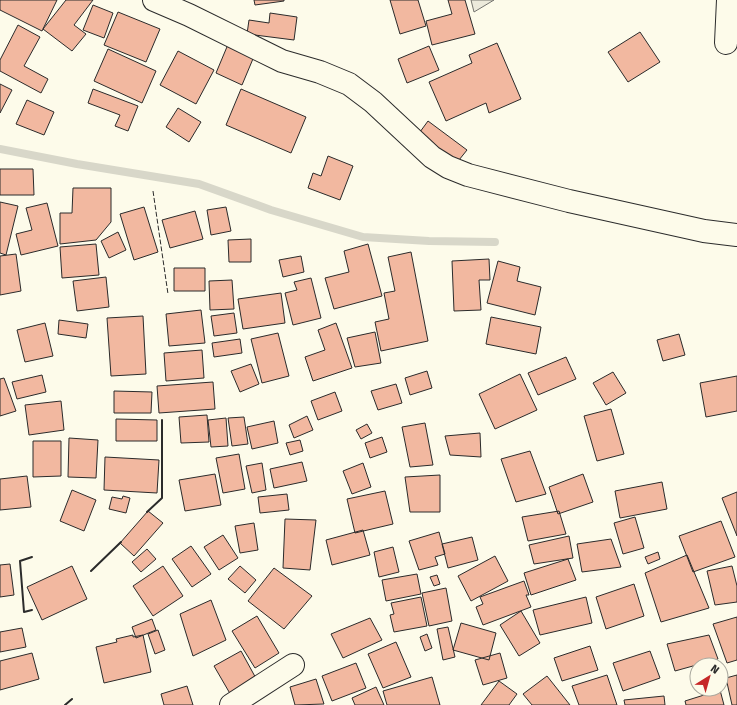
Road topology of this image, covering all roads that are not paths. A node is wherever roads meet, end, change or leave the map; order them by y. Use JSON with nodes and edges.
{"nodes":[{"id":1,"x":154,"y":0,"type":"edge"},
{"id":2,"x":728,"y":0,"type":"edge"},
{"id":3,"x":726,"y":43,"type":"dead end"},
{"id":4,"x":737,"y":235,"type":"edge"},
{"id":5,"x":293,"y":665,"type":"dead end"},
{"id":6,"x":231,"y":705,"type":"edge"}],
"edges":[{"from":1,"to":4,"type":"street"},
{"from":2,"to":3,"type":"street"},
{"from":5,"to":6,"type":"street"}]}
